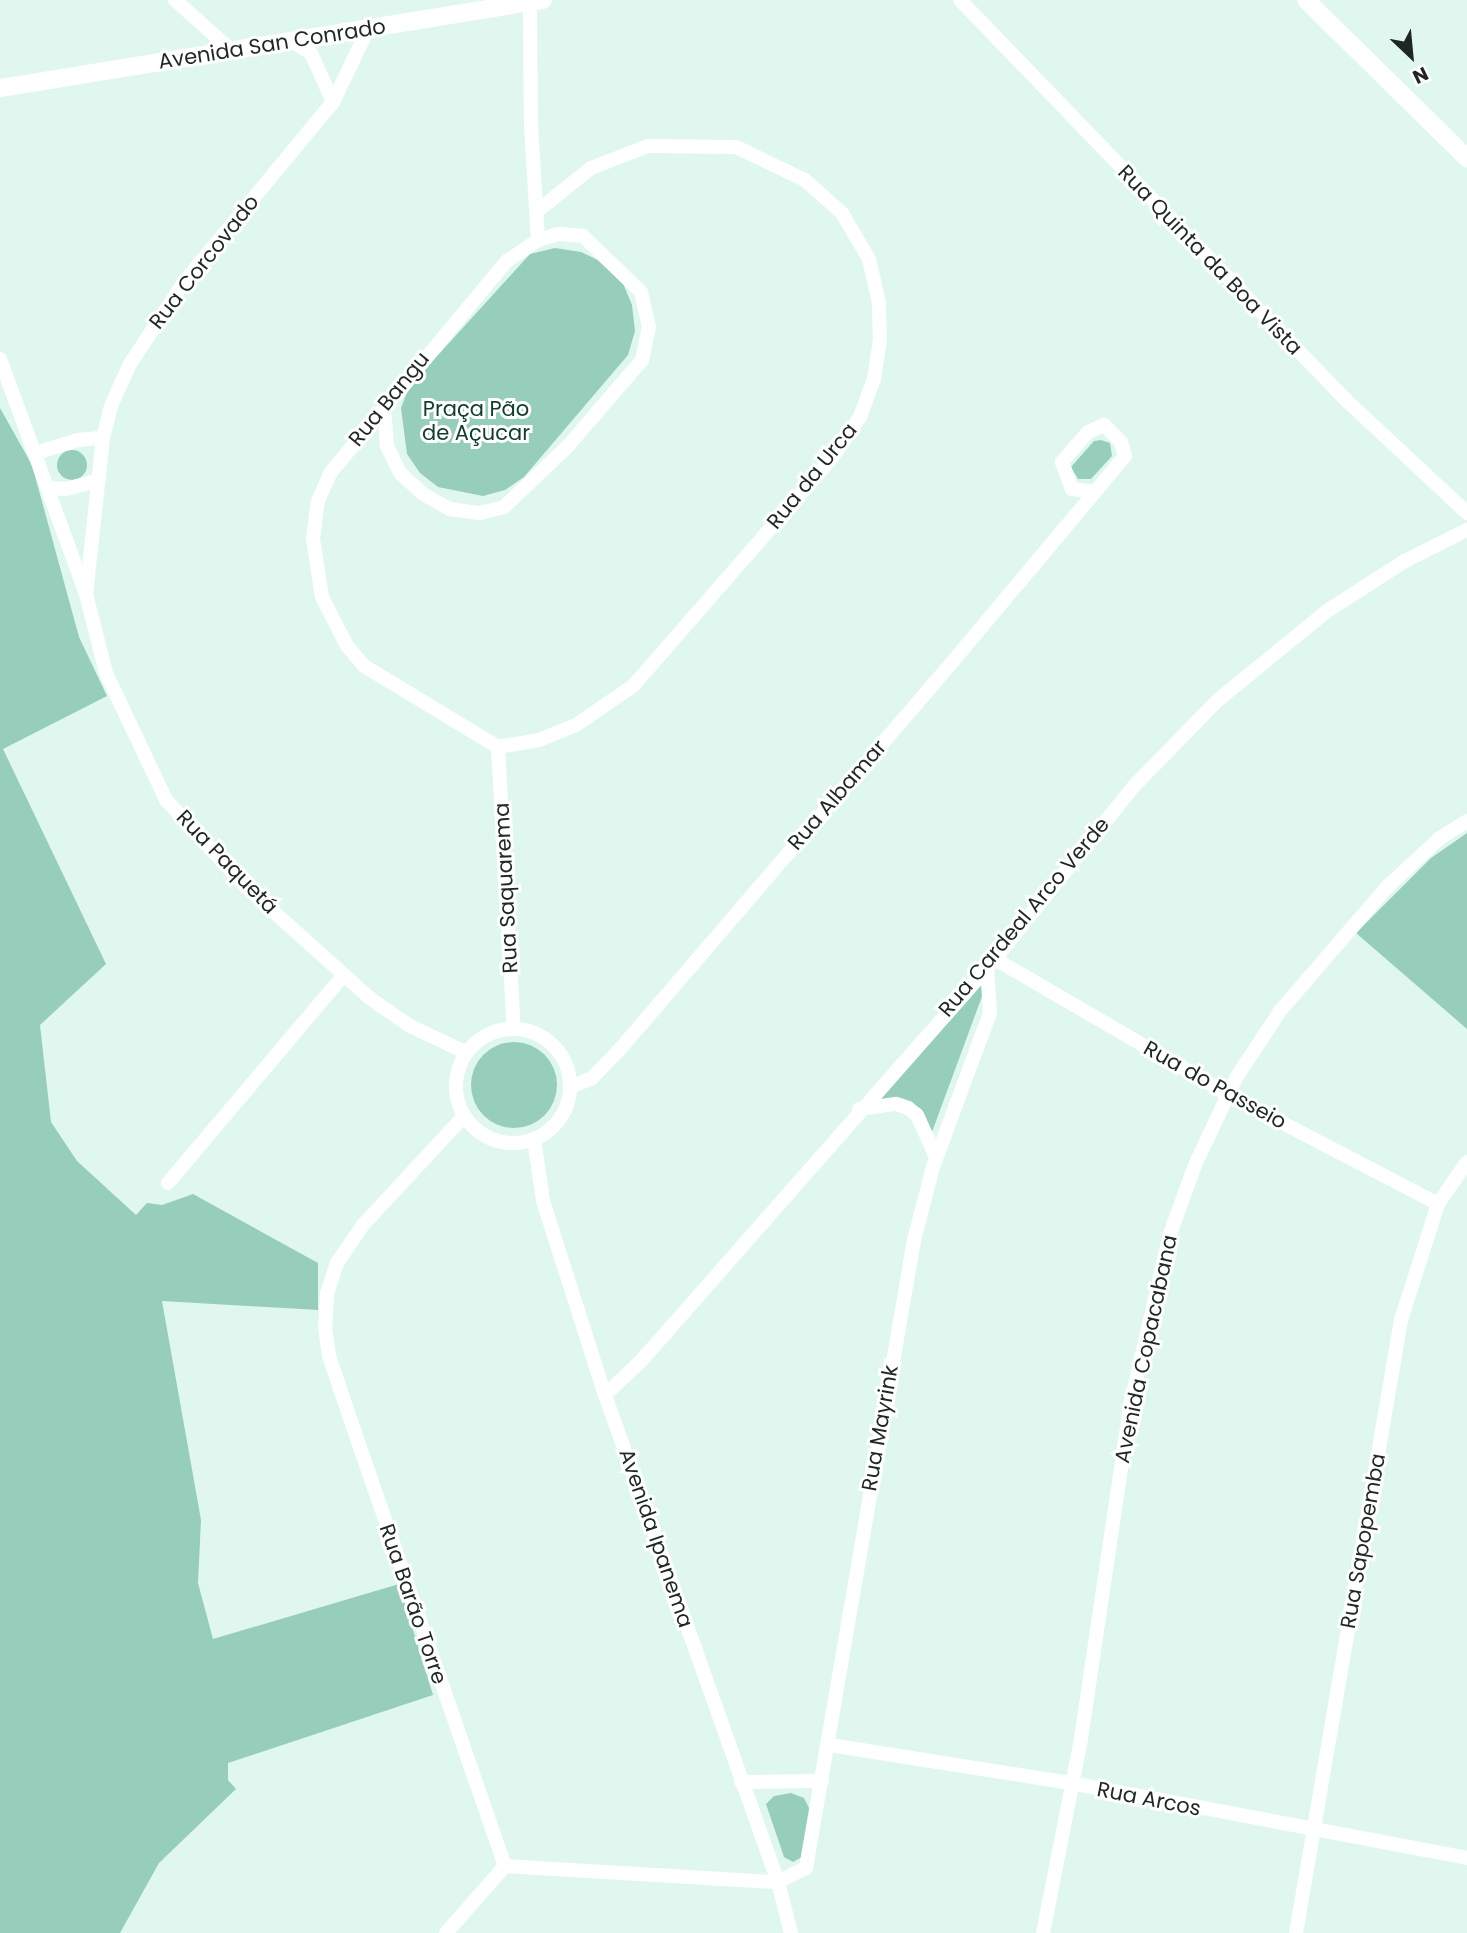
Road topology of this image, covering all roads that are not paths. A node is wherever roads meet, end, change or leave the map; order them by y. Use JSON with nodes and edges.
{"nodes":[{"id":1,"x":175,"y":0,"type":"edge"},
{"id":2,"x":960,"y":0,"type":"edge"},
{"id":3,"x":1306,"y":0,"type":"edge"},
{"id":4,"x":535,"y":1,"type":"edge"},
{"id":5,"x":369,"y":27,"type":"junction"},
{"id":6,"x":290,"y":40,"type":"junction"},
{"id":7,"x":231,"y":50,"type":"junction"},
{"id":8,"x":0,"y":88,"type":"edge"},
{"id":9,"x":333,"y":102,"type":"junction"},
{"id":10,"x":1467,"y":158,"type":"edge"},
{"id":11,"x":536,"y":212,"type":"junction"},
{"id":12,"x":538,"y":240,"type":"junction"},
{"id":13,"x":0,"y":359,"type":"edge"},
{"id":14,"x":384,"y":404,"type":"junction"},
{"id":15,"x":103,"y":438,"type":"junction"},
{"id":16,"x":36,"y":453,"type":"junction"},
{"id":17,"x":99,"y":480,"type":"junction"},
{"id":18,"x":49,"y":488,"type":"junction"},
{"id":19,"x":1095,"y":492,"type":"junction"},
{"id":20,"x":1467,"y":513,"type":"edge"},
{"id":21,"x":1467,"y":530,"type":"edge"},
{"id":22,"x":86,"y":594,"type":"junction"},
{"id":23,"x":498,"y":747,"type":"junction"},
{"id":24,"x":1467,"y":821,"type":"edge"},
{"id":25,"x":991,"y":963,"type":"junction"},
{"id":26,"x":344,"y":975,"type":"junction"},
{"id":27,"x":514,"y":1030,"type":"junction"},
{"id":28,"x":467,"y":1053,"type":"junction"},
{"id":29,"x":570,"y":1087,"type":"junction"},
{"id":30,"x":1227,"y":1094,"type":"junction"},
{"id":31,"x":859,"y":1109,"type":"junction"},
{"id":32,"x":464,"y":1116,"type":"junction"},
{"id":33,"x":534,"y":1139,"type":"junction"},
{"id":34,"x":936,"y":1157,"type":"junction"},
{"id":35,"x":1467,"y":1162,"type":"edge"},
{"id":36,"x":168,"y":1183,"type":"dead end"},
{"id":37,"x":1438,"y":1204,"type":"junction"},
{"id":38,"x":606,"y":1395,"type":"junction"},
{"id":39,"x":830,"y":1745,"type":"junction"},
{"id":40,"x":822,"y":1781,"type":"junction"},
{"id":41,"x":741,"y":1782,"type":"junction"},
{"id":42,"x":1071,"y":1783,"type":"junction"},
{"id":43,"x":1313,"y":1832,"type":"junction"},
{"id":44,"x":1467,"y":1858,"type":"edge"},
{"id":45,"x":505,"y":1866,"type":"junction"},
{"id":46,"x":778,"y":1882,"type":"junction"},
{"id":47,"x":446,"y":1933,"type":"edge"},
{"id":48,"x":791,"y":1933,"type":"edge"},
{"id":49,"x":1043,"y":1933,"type":"edge"},
{"id":50,"x":1296,"y":1933,"type":"edge"}],
"edges":[{"from":1,"to":7,"type":"street"},
{"from":2,"to":20,"type":"street","name":"Rua Quinta da Boa Vista"},
{"from":3,"to":10,"type":"street"},
{"from":4,"to":5,"type":"street","name":"Avenida San Conrado"},
{"from":4,"to":11,"type":"street"},
{"from":5,"to":6,"type":"street","name":"Avenida San Conrado"},
{"from":5,"to":9,"type":"street","name":"Rua Corcovado"},
{"from":6,"to":7,"type":"street","name":"Avenida San Conrado"},
{"from":6,"to":9,"type":"street"},
{"from":7,"to":8,"type":"street","name":"Avenida San Conrado"},
{"from":9,"to":15,"type":"street","name":"Rua Corcovado"},
{"from":11,"to":12,"type":"street"},
{"from":11,"to":23,"type":"street","name":"Rua da Urca"},
{"from":12,"to":14,"type":"street","name":"Rua Bangu"},
{"from":12,"to":14,"type":"street"},
{"from":13,"to":16,"type":"street","name":"Rua Paquetá"},
{"from":14,"to":23,"type":"street","name":"Rua Bangu"},
{"from":15,"to":16,"type":"street"},
{"from":15,"to":17,"type":"street","name":"Rua Paquetá"},
{"from":16,"to":18,"type":"street","name":"Rua Paquetá"},
{"from":17,"to":18,"type":"street"},
{"from":17,"to":22,"type":"street","name":"Rua Paquetá"},
{"from":18,"to":22,"type":"street","name":"Rua Paquetá"},
{"from":19,"to":19,"type":"street","name":"Rua Albamar"},
{"from":19,"to":29,"type":"street","name":"Rua Albamar"},
{"from":21,"to":25,"type":"street","name":"Rua Cardeal Arco Verde"},
{"from":22,"to":26,"type":"street","name":"Rua Paquetá"},
{"from":23,"to":27,"type":"street","name":"Rua Saquarema"},
{"from":24,"to":30,"type":"street","name":"Avenida Copacabana"},
{"from":25,"to":30,"type":"street","name":"Rua do Passeio"},
{"from":25,"to":31,"type":"street","name":"Rua Cardeal Arco Verde"},
{"from":25,"to":34,"type":"street","name":"Rua Mayrink"},
{"from":26,"to":28,"type":"street","name":"Rua Paquetá"},
{"from":26,"to":36,"type":"street"},
{"from":27,"to":28,"type":"street"},
{"from":27,"to":29,"type":"street"},
{"from":28,"to":32,"type":"street"},
{"from":29,"to":33,"type":"street"},
{"from":30,"to":37,"type":"street","name":"Rua do Passeio"},
{"from":30,"to":42,"type":"street","name":"Avenida Copacabana"},
{"from":31,"to":34,"type":"street"},
{"from":31,"to":38,"type":"street","name":"Rua Cardeal Arco Verde"},
{"from":32,"to":33,"type":"street"},
{"from":32,"to":45,"type":"street","name":"Rua Barão Torre"},
{"from":33,"to":38,"type":"street","name":"Avenida Ipanema"},
{"from":34,"to":39,"type":"street","name":"Rua Mayrink"},
{"from":35,"to":37,"type":"street","name":"Rua Sapopemba"},
{"from":37,"to":43,"type":"street","name":"Rua Sapopemba"},
{"from":38,"to":41,"type":"street","name":"Avenida Ipanema"},
{"from":39,"to":40,"type":"street","name":"Rua Mayrink"},
{"from":39,"to":42,"type":"street","name":"Rua Arcos"},
{"from":40,"to":41,"type":"street"},
{"from":40,"to":46,"type":"street","name":"Rua Mayrink"},
{"from":41,"to":46,"type":"street","name":"Avenida Ipanema"},
{"from":42,"to":43,"type":"street","name":"Rua Arcos"},
{"from":42,"to":49,"type":"street","name":"Avenida Copacabana"},
{"from":43,"to":44,"type":"street","name":"Rua Arcos"},
{"from":43,"to":50,"type":"street","name":"Rua Sapopemba"},
{"from":45,"to":46,"type":"street"},
{"from":45,"to":47,"type":"street"},
{"from":46,"to":48,"type":"street","name":"Avenida Ipanema"}]}
